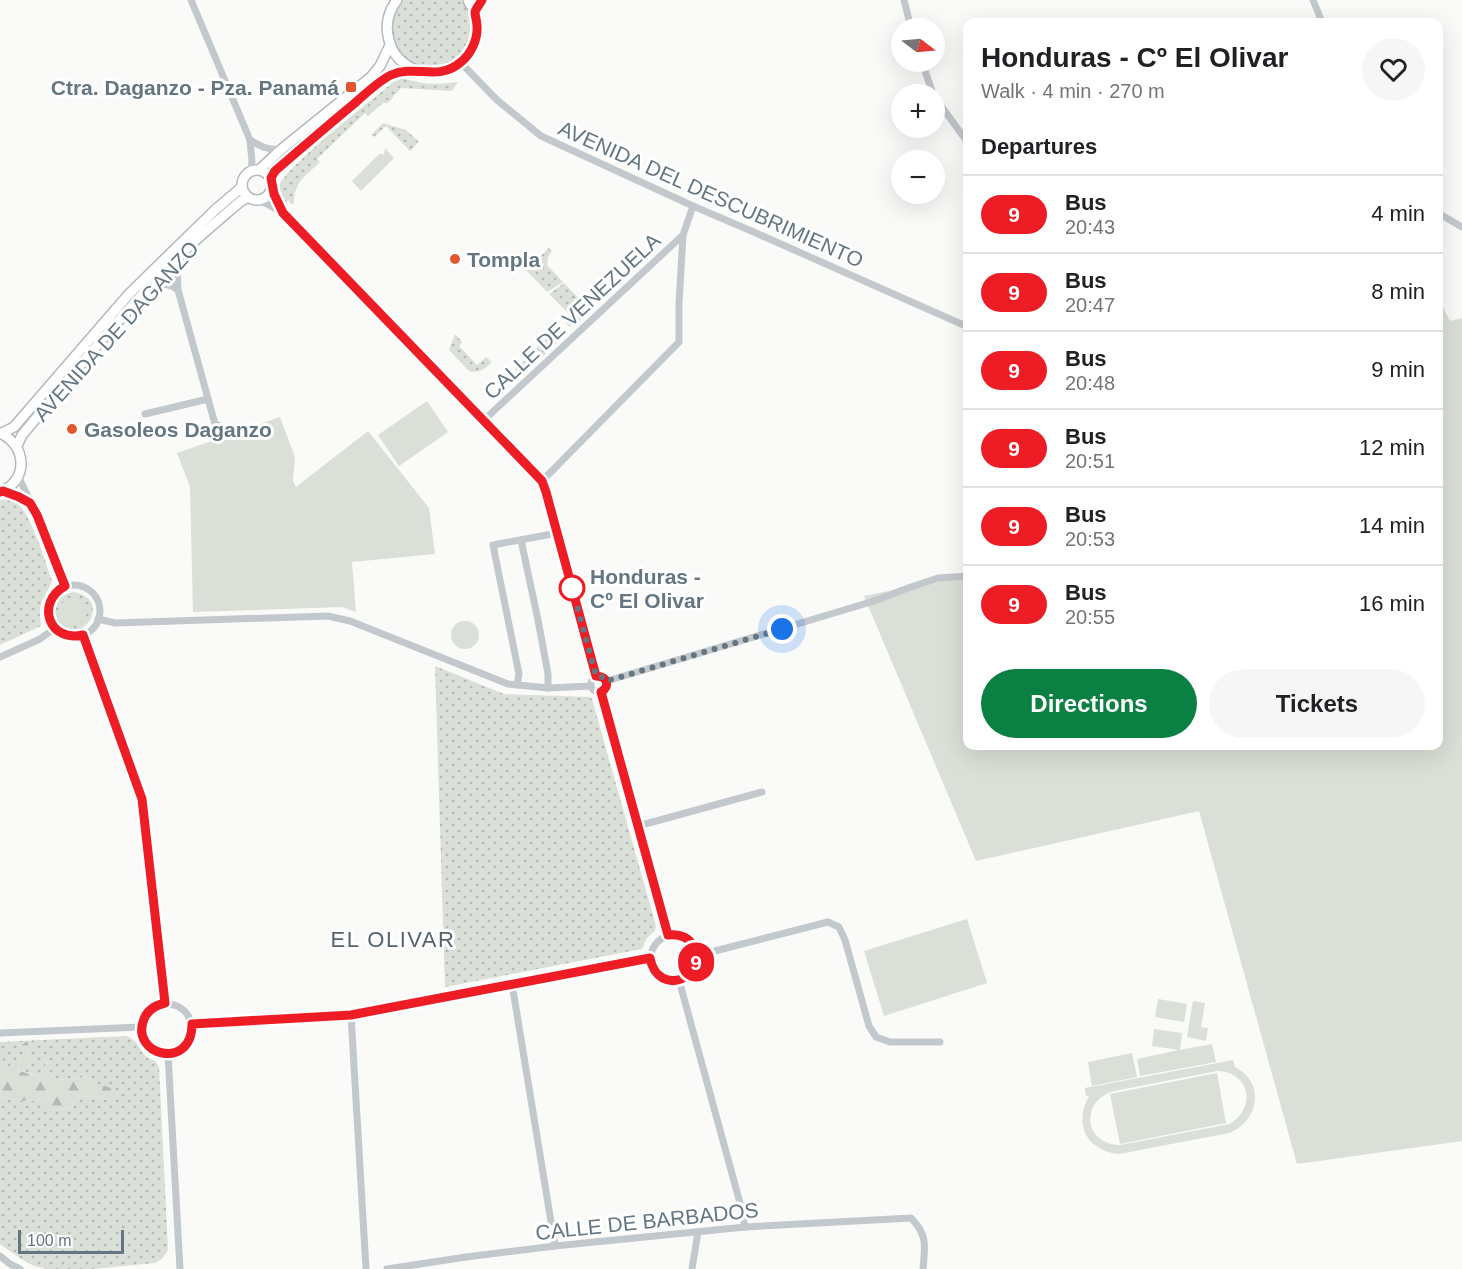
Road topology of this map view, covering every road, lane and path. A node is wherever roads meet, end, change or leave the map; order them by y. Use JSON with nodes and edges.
{"nodes":[{"id":1,"x":191,"y":0,"type":"edge"},
{"id":2,"x":397,"y":0,"type":"edge"},
{"id":3,"x":904,"y":0,"type":"edge"},
{"id":4,"x":1314,"y":0,"type":"edge"},
{"id":5,"x":470,"y":1,"type":"edge"},
{"id":6,"x":908,"y":18,"type":"edge"},
{"id":7,"x":1321,"y":18,"type":"edge"},
{"id":8,"x":390,"y":45,"type":"junction"},
{"id":9,"x":461,"y":63,"type":"junction"},
{"id":10,"x":415,"y":70,"type":"junction"},
{"id":11,"x":945,"y":111,"type":"edge"},
{"id":12,"x":963,"y":136,"type":"edge"},
{"id":13,"x":250,"y":140,"type":"junction"},
{"id":14,"x":283,"y":148,"type":"junction"},
{"id":15,"x":255,"y":170,"type":"junction"},
{"id":16,"x":272,"y":182,"type":"junction"},
{"id":17,"x":242,"y":187,"type":"junction"},
{"id":18,"x":252,"y":199,"type":"junction"},
{"id":19,"x":693,"y":206,"type":"junction"},
{"id":20,"x":283,"y":213,"type":"junction"},
{"id":21,"x":1443,"y":216,"type":"edge"},
{"id":22,"x":1462,"y":227,"type":"edge"},
{"id":23,"x":683,"y":235,"type":"junction"},
{"id":24,"x":180,"y":255,"type":"junction"},
{"id":25,"x":150,"y":287,"type":"junction"},
{"id":26,"x":178,"y":290,"type":"junction"},
{"id":27,"x":963,"y":325,"type":"edge"},
{"id":28,"x":208,"y":399,"type":"junction"},
{"id":29,"x":145,"y":414,"type":"dead end"},
{"id":30,"x":484,"y":420,"type":"junction"},
{"id":31,"x":225,"y":429,"type":"dead end"},
{"id":32,"x":1,"y":433,"type":"edge"},
{"id":33,"x":17,"y":446,"type":"junction"},
{"id":34,"x":18,"y":476,"type":"junction"},
{"id":35,"x":542,"y":481,"type":"junction"},
{"id":36,"x":2,"y":492,"type":"edge"},
{"id":37,"x":30,"y":503,"type":"junction"},
{"id":38,"x":557,"y":533,"type":"junction"},
{"id":39,"x":521,"y":540,"type":"junction"},
{"id":40,"x":963,"y":576,"type":"edge"},
{"id":41,"x":65,"y":586,"type":"junction"},
{"id":42,"x":98,"y":619,"type":"junction"},
{"id":43,"x":55,"y":628,"type":"junction"},
{"id":44,"x":83,"y":635,"type":"junction"},
{"id":45,"x":0,"y":657,"type":"edge"},
{"id":46,"x":596,"y":676,"type":"junction"},
{"id":47,"x":607,"y":681,"type":"junction"},
{"id":48,"x":517,"y":685,"type":"junction"},
{"id":49,"x":591,"y":686,"type":"junction"},
{"id":50,"x":548,"y":688,"type":"junction"},
{"id":51,"x":601,"y":692,"type":"junction"},
{"id":52,"x":762,"y":792,"type":"dead end"},
{"id":53,"x":638,"y":826,"type":"junction"},
{"id":54,"x":668,"y":935,"type":"junction"},
{"id":55,"x":697,"y":955,"type":"junction"},
{"id":56,"x":650,"y":958,"type":"junction"},
{"id":57,"x":679,"y":980,"type":"junction"},
{"id":58,"x":512,"y":984,"type":"junction"},
{"id":59,"x":165,"y":1003,"type":"junction"},
{"id":60,"x":351,"y":1015,"type":"junction"},
{"id":61,"x":192,"y":1024,"type":"junction"},
{"id":62,"x":141,"y":1027,"type":"junction"},
{"id":63,"x":0,"y":1033,"type":"edge"},
{"id":64,"x":940,"y":1042,"type":"dead end"},
{"id":65,"x":168,"y":1054,"type":"junction"},
{"id":66,"x":745,"y":1227,"type":"junction"},
{"id":67,"x":698,"y":1232,"type":"junction"},
{"id":68,"x":555,"y":1246,"type":"junction"},
{"id":69,"x":0,"y":1256,"type":"edge"},
{"id":70,"x":20,"y":1269,"type":"edge"},
{"id":71,"x":180,"y":1269,"type":"edge"},
{"id":72,"x":366,"y":1269,"type":"edge"},
{"id":73,"x":387,"y":1269,"type":"edge"},
{"id":74,"x":693,"y":1269,"type":"edge"},
{"id":75,"x":923,"y":1269,"type":"edge"}],
"edges":[{"from":1,"to":13,"type":"street"},
{"from":2,"to":8,"type":"main road"},
{"from":3,"to":6,"type":"street"},
{"from":4,"to":7,"type":"street"},
{"from":5,"to":9,"type":"main road"},
{"from":8,"to":10,"type":"main road"},
{"from":8,"to":14,"type":"main road"},
{"from":9,"to":10,"type":"main road"},
{"from":9,"to":19,"type":"street","name":"AVENIDA DEL DESCUBRIMIENTO"},
{"from":10,"to":16,"type":"main road"},
{"from":11,"to":12,"type":"street"},
{"from":13,"to":14,"type":"street"},
{"from":13,"to":15,"type":"street"},
{"from":14,"to":15,"type":"main road"},
{"from":15,"to":16,"type":"main road"},
{"from":15,"to":17,"type":"main road"},
{"from":16,"to":18,"type":"main road"},
{"from":16,"to":20,"type":"street"},
{"from":17,"to":18,"type":"main road"},
{"from":17,"to":32,"type":"main road","name":"AVENIDA DE DAGANZO"},
{"from":18,"to":20,"type":"street"},
{"from":18,"to":24,"type":"main road","name":"AVENIDA DE DAGANZO"},
{"from":19,"to":23,"type":"street"},
{"from":19,"to":27,"type":"street","name":"AVENIDA DEL DESCUBRIMIENTO"},
{"from":20,"to":30,"type":"street"},
{"from":21,"to":22,"type":"street"},
{"from":23,"to":30,"type":"street","name":"CALLE DE VENEZUELA"},
{"from":23,"to":35,"type":"street"},
{"from":24,"to":25,"type":"main road","name":"AVENIDA DE DAGANZO"},
{"from":24,"to":26,"type":"street"},
{"from":25,"to":26,"type":"street"},
{"from":25,"to":33,"type":"main road","name":"AVENIDA DE DAGANZO"},
{"from":26,"to":28,"type":"street"},
{"from":28,"to":29,"type":"street"},
{"from":28,"to":31,"type":"street"},
{"from":30,"to":35,"type":"street"},
{"from":32,"to":33,"type":"main road"},
{"from":33,"to":34,"type":"main road"},
{"from":34,"to":36,"type":"main road"},
{"from":34,"to":37,"type":"street"},
{"from":35,"to":38,"type":"street"},
{"from":36,"to":37,"type":"street"},
{"from":37,"to":41,"type":"street"},
{"from":38,"to":39,"type":"street"},
{"from":38,"to":46,"type":"street"},
{"from":39,"to":48,"type":"street"},
{"from":39,"to":50,"type":"street"},
{"from":40,"to":47,"type":"street"},
{"from":41,"to":42,"type":"street"},
{"from":41,"to":43,"type":"street"},
{"from":42,"to":44,"type":"street"},
{"from":42,"to":48,"type":"street"},
{"from":43,"to":44,"type":"street"},
{"from":43,"to":45,"type":"street"},
{"from":44,"to":59,"type":"street"},
{"from":46,"to":47,"type":"street"},
{"from":46,"to":49,"type":"street"},
{"from":47,"to":51,"type":"street"},
{"from":48,"to":50,"type":"street"},
{"from":49,"to":50,"type":"street"},
{"from":49,"to":51,"type":"street"},
{"from":51,"to":53,"type":"street"},
{"from":52,"to":53,"type":"street"},
{"from":53,"to":54,"type":"street"},
{"from":54,"to":55,"type":"street"},
{"from":54,"to":56,"type":"street"},
{"from":55,"to":57,"type":"street"},
{"from":55,"to":64,"type":"street"},
{"from":56,"to":57,"type":"street"},
{"from":56,"to":58,"type":"street"},
{"from":57,"to":66,"type":"street"},
{"from":58,"to":60,"type":"street"},
{"from":58,"to":68,"type":"street"},
{"from":59,"to":61,"type":"street"},
{"from":59,"to":62,"type":"street"},
{"from":60,"to":61,"type":"street"},
{"from":60,"to":72,"type":"street"},
{"from":61,"to":65,"type":"street"},
{"from":62,"to":63,"type":"street"},
{"from":62,"to":65,"type":"street"},
{"from":65,"to":71,"type":"street"},
{"from":66,"to":67,"type":"street","name":"CALLE DE BARBADOS"},
{"from":66,"to":75,"type":"street","name":"CALLE DE BARBADOS"},
{"from":67,"to":68,"type":"street","name":"CALLE DE BARBADOS"},
{"from":67,"to":74,"type":"street"},
{"from":68,"to":73,"type":"street","name":"CALLE DE BARBADOS"},
{"from":69,"to":70,"type":"street"}]}
